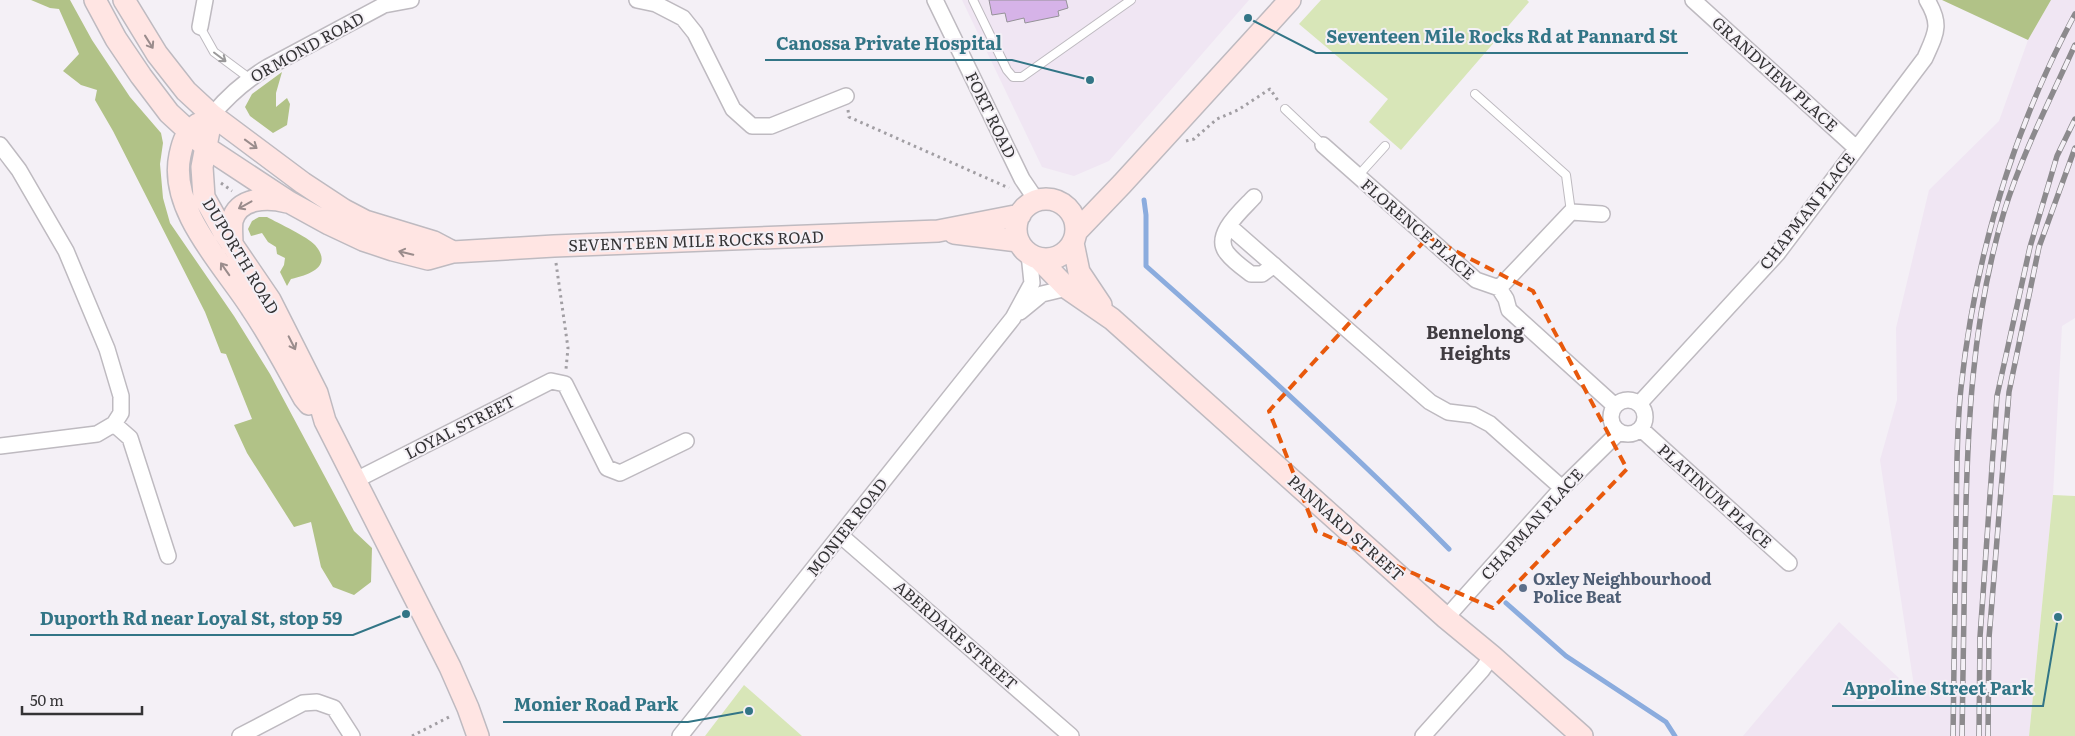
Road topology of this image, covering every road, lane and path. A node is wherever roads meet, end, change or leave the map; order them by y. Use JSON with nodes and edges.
{"nodes":[{"id":1,"x":95,"y":0,"type":"edge"},
{"id":2,"x":124,"y":0,"type":"edge"},
{"id":3,"x":205,"y":0,"type":"edge"},
{"id":4,"x":411,"y":0,"type":"edge"},
{"id":5,"x":637,"y":0,"type":"edge"},
{"id":6,"x":935,"y":0,"type":"edge"},
{"id":7,"x":973,"y":0,"type":"edge"},
{"id":8,"x":1132,"y":0,"type":"edge"},
{"id":9,"x":1280,"y":0,"type":"edge"},
{"id":10,"x":1290,"y":0,"type":"edge"},
{"id":11,"x":1693,"y":0,"type":"edge"},
{"id":12,"x":1927,"y":0,"type":"edge"},
{"id":13,"x":385,"y":2,"type":"edge"},
{"id":14,"x":655,"y":2,"type":"edge"},
{"id":15,"x":200,"y":27,"type":"joint"},
{"id":16,"x":1256,"y":35,"type":"junction"},
{"id":17,"x":249,"y":78,"type":"junction"},
{"id":18,"x":1475,"y":94,"type":"dead end"},
{"id":19,"x":846,"y":96,"type":"joint"},
{"id":20,"x":1285,"y":109,"type":"joint"},
{"id":21,"x":212,"y":115,"type":"junction"},
{"id":22,"x":188,"y":131,"type":"junction"},
{"id":23,"x":1180,"y":143,"type":"dead end"},
{"id":24,"x":0,"y":145,"type":"edge"},
{"id":25,"x":1323,"y":145,"type":"joint"},
{"id":26,"x":1385,"y":146,"type":"dead end"},
{"id":27,"x":206,"y":148,"type":"junction"},
{"id":28,"x":1856,"y":148,"type":"junction"},
{"id":29,"x":1358,"y":176,"type":"junction"},
{"id":30,"x":218,"y":181,"type":"dead end"},
{"id":31,"x":1122,"y":184,"type":"junction"},
{"id":32,"x":1008,"y":188,"type":"dead end"},
{"id":33,"x":236,"y":194,"type":"dead end"},
{"id":34,"x":1254,"y":197,"type":"dead end"},
{"id":35,"x":1037,"y":201,"type":"junction"},
{"id":36,"x":289,"y":202,"type":"junction"},
{"id":37,"x":1069,"y":210,"type":"junction"},
{"id":38,"x":1571,"y":212,"type":"junction"},
{"id":39,"x":1602,"y":214,"type":"dead end"},
{"id":40,"x":1020,"y":215,"type":"junction"},
{"id":41,"x":1229,"y":226,"type":"junction"},
{"id":42,"x":938,"y":231,"type":"junction"},
{"id":43,"x":1074,"y":237,"type":"junction"},
{"id":44,"x":232,"y":245,"type":"junction"},
{"id":45,"x":554,"y":246,"type":"junction"},
{"id":46,"x":1028,"y":251,"type":"junction"},
{"id":47,"x":453,"y":252,"type":"junction"},
{"id":48,"x":1274,"y":265,"type":"junction"},
{"id":49,"x":1067,"y":288,"type":"junction"},
{"id":50,"x":1499,"y":288,"type":"junction"},
{"id":51,"x":1013,"y":318,"type":"junction"},
{"id":52,"x":1112,"y":319,"type":"junction"},
{"id":53,"x":565,"y":384,"type":"junction"},
{"id":54,"x":1639,"y":404,"type":"junction"},
{"id":55,"x":1615,"y":406,"type":"junction"},
{"id":56,"x":324,"y":421,"type":"junction"},
{"id":57,"x":114,"y":424,"type":"junction"},
{"id":58,"x":1641,"y":429,"type":"junction"},
{"id":59,"x":1619,"y":432,"type":"junction"},
{"id":60,"x":686,"y":441,"type":"dead end"},
{"id":61,"x":0,"y":446,"type":"edge"},
{"id":62,"x":356,"y":480,"type":"junction"},
{"id":63,"x":1562,"y":488,"type":"junction"},
{"id":64,"x":840,"y":534,"type":"junction"},
{"id":65,"x":168,"y":556,"type":"dead end"},
{"id":66,"x":1789,"y":563,"type":"dead end"},
{"id":67,"x":1446,"y":618,"type":"junction"},
{"id":68,"x":1492,"y":656,"type":"junction"},
{"id":69,"x":452,"y":716,"type":"dead end"},
{"id":70,"x":240,"y":736,"type":"edge"},
{"id":71,"x":352,"y":736,"type":"edge"},
{"id":72,"x":412,"y":736,"type":"edge"},
{"id":73,"x":478,"y":736,"type":"edge"},
{"id":74,"x":680,"y":736,"type":"edge"},
{"id":75,"x":1071,"y":736,"type":"edge"},
{"id":76,"x":1423,"y":736,"type":"edge"},
{"id":77,"x":1582,"y":736,"type":"edge"}],
"edges":[{"from":1,"to":22,"type":"main road","name":"SEVENTEEN MILE ROCKS ROAD"},
{"from":2,"to":21,"type":"main road","name":"SEVENTEEN MILE ROCKS ROAD","one_way":true},
{"from":3,"to":15,"type":"street"},
{"from":4,"to":13,"type":"street","name":"ORMOND ROAD"},
{"from":5,"to":14,"type":"street"},
{"from":6,"to":35,"type":"street","name":"FORT ROAD"},
{"from":7,"to":8,"type":"lane"},
{"from":9,"to":16,"type":"main road"},
{"from":10,"to":16,"type":"main road"},
{"from":11,"to":28,"type":"street","name":"GRANDVIEW PLACE"},
{"from":12,"to":28,"type":"street","name":"CHAPMAN PLACE"},
{"from":13,"to":17,"type":"street","name":"ORMOND ROAD"},
{"from":14,"to":19,"type":"street"},
{"from":15,"to":17,"type":"lane","one_way":true},
{"from":16,"to":31,"type":"main road"},
{"from":17,"to":21,"type":"street","name":"ORMOND ROAD"},
{"from":18,"to":38,"type":"lane"},
{"from":19,"to":32,"type":"path"},
{"from":20,"to":23,"type":"path"},
{"from":20,"to":25,"type":"lane","name":"FLORENCE PLACE"},
{"from":21,"to":22,"type":"main road"},
{"from":21,"to":27,"type":"main road","name":"DUPORTH ROAD"},
{"from":21,"to":47,"type":"main road","name":"SEVENTEEN MILE ROCKS ROAD","one_way":true},
{"from":22,"to":27,"type":"main road","name":"SEVENTEEN MILE ROCKS ROAD"},
{"from":56,"to":22,"type":"main road","name":"DUPORTH ROAD","one_way":true},
{"from":24,"to":57,"type":"street"},
{"from":25,"to":29,"type":"street","name":"FLORENCE PLACE"},
{"from":26,"to":29,"type":"lane"},
{"from":27,"to":36,"type":"main road","name":"SEVENTEEN MILE ROCKS ROAD"},
{"from":27,"to":44,"type":"main road","name":"DUPORTH ROAD"},
{"from":28,"to":54,"type":"street","name":"CHAPMAN PLACE"},
{"from":29,"to":50,"type":"street","name":"FLORENCE PLACE"},
{"from":30,"to":33,"type":"path"},
{"from":31,"to":37,"type":"main road"},
{"from":31,"to":43,"type":"main road"},
{"from":34,"to":41,"type":"street"},
{"from":35,"to":37,"type":"main road"},
{"from":35,"to":40,"type":"main road"},
{"from":36,"to":44,"type":"main road","one_way":true},
{"from":47,"to":36,"type":"main road","name":"SEVENTEEN MILE ROCKS ROAD","one_way":true},
{"from":37,"to":43,"type":"main road"},
{"from":38,"to":39,"type":"street"},
{"from":38,"to":50,"type":"street"},
{"from":40,"to":42,"type":"main road","name":"SEVENTEEN MILE ROCKS ROAD"},
{"from":40,"to":46,"type":"main road"},
{"from":41,"to":48,"type":"street"},
{"from":41,"to":48,"type":"street"},
{"from":42,"to":45,"type":"main road","name":"SEVENTEEN MILE ROCKS ROAD"},
{"from":42,"to":46,"type":"main road","name":"SEVENTEEN MILE ROCKS ROAD"},
{"from":43,"to":46,"type":"main road"},
{"from":43,"to":52,"type":"main road","name":"PANNARD STREET"},
{"from":44,"to":56,"type":"main road","name":"DUPORTH ROAD","one_way":true},
{"from":45,"to":47,"type":"main road","name":"SEVENTEEN MILE ROCKS ROAD"},
{"from":45,"to":53,"type":"path"},
{"from":46,"to":49,"type":"main road","name":"PANNARD STREET"},
{"from":46,"to":51,"type":"street","name":"MONIER ROAD"},
{"from":48,"to":63,"type":"street"},
{"from":49,"to":51,"type":"street","name":"MONIER ROAD"},
{"from":49,"to":52,"type":"main road","name":"PANNARD STREET"},
{"from":50,"to":55,"type":"street"},
{"from":51,"to":64,"type":"street","name":"MONIER ROAD"},
{"from":52,"to":67,"type":"main road","name":"PANNARD STREET"},
{"from":53,"to":60,"type":"street"},
{"from":53,"to":62,"type":"street","name":"LOYAL STREET"},
{"from":54,"to":55,"type":"street"},
{"from":54,"to":58,"type":"street"},
{"from":55,"to":59,"type":"street"},
{"from":56,"to":62,"type":"main road","name":"DUPORTH ROAD"},
{"from":57,"to":61,"type":"street"},
{"from":57,"to":65,"type":"street"},
{"from":58,"to":59,"type":"street"},
{"from":58,"to":66,"type":"street","name":"PLATINUM PLACE"},
{"from":59,"to":63,"type":"street","name":"CHAPMAN PLACE"},
{"from":62,"to":73,"type":"main road","name":"DUPORTH ROAD"},
{"from":63,"to":67,"type":"street","name":"CHAPMAN PLACE"},
{"from":64,"to":74,"type":"street","name":"MONIER ROAD"},
{"from":64,"to":75,"type":"street","name":"ABERDARE STREET"},
{"from":67,"to":68,"type":"main road","name":"PANNARD STREET"},
{"from":68,"to":76,"type":"street"},
{"from":68,"to":77,"type":"main road","name":"PANNARD STREET"},
{"from":69,"to":72,"type":"path"},
{"from":70,"to":71,"type":"street"}]}
